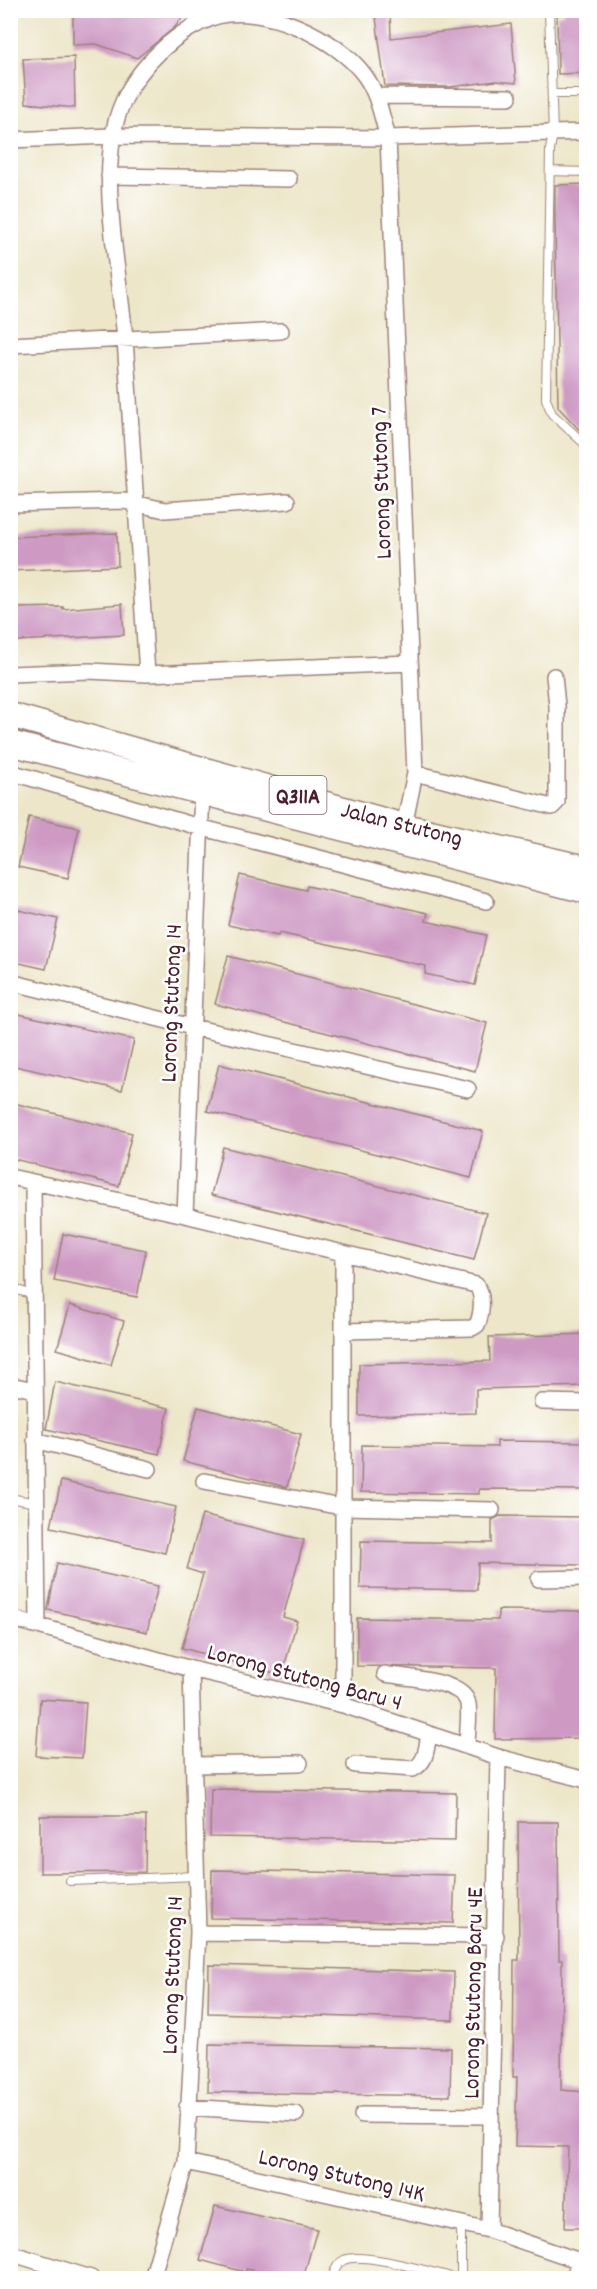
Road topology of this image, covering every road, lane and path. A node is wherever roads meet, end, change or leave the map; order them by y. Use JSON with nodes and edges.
{"nodes":[{"id":1,"x":549,"y":10,"type":"edge"},
{"id":2,"x":214,"y":14,"type":"edge"},
{"id":3,"x":553,"y":94,"type":"junction"},
{"id":4,"x":586,"y":94,"type":"edge"},
{"id":5,"x":376,"y":96,"type":"junction"},
{"id":6,"x":509,"y":97,"type":"dead end"},
{"id":7,"x":586,"y":132,"type":"edge"},
{"id":8,"x":553,"y":133,"type":"junction"},
{"id":9,"x":111,"y":136,"type":"junction"},
{"id":10,"x":388,"y":138,"type":"junction"},
{"id":11,"x":10,"y":140,"type":"edge"},
{"id":12,"x":550,"y":171,"type":"junction"},
{"id":13,"x":586,"y":171,"type":"edge"},
{"id":14,"x":109,"y":176,"type":"junction"},
{"id":15,"x":289,"y":179,"type":"dead end"},
{"id":16,"x":281,"y":331,"type":"dead end"},
{"id":17,"x":125,"y":338,"type":"junction"},
{"id":18,"x":10,"y":345,"type":"edge"},
{"id":19,"x":586,"y":445,"type":"edge"},
{"id":20,"x":287,"y":501,"type":"dead end"},
{"id":21,"x":10,"y":504,"type":"edge"},
{"id":22,"x":135,"y":505,"type":"junction"},
{"id":23,"x":410,"y":663,"type":"junction"},
{"id":24,"x":10,"y":674,"type":"edge"},
{"id":25,"x":147,"y":674,"type":"junction"},
{"id":26,"x":554,"y":676,"type":"dead end"},
{"id":27,"x":10,"y":715,"type":"edge"},
{"id":28,"x":10,"y":743,"type":"edge"},
{"id":29,"x":10,"y":772,"type":"edge"},
{"id":30,"x":414,"y":773,"type":"junction"},
{"id":31,"x":202,"y":792,"type":"junction"},
{"id":32,"x":404,"y":826,"type":"junction"},
{"id":33,"x":200,"y":827,"type":"junction"},
{"id":34,"x":586,"y":867,"type":"edge"},
{"id":35,"x":586,"y":891,"type":"edge"},
{"id":36,"x":486,"y":901,"type":"dead end"},
{"id":37,"x":10,"y":982,"type":"edge"},
{"id":38,"x":192,"y":1026,"type":"junction"},
{"id":39,"x":468,"y":1089,"type":"dead end"},
{"id":40,"x":10,"y":1177,"type":"edge"},
{"id":41,"x":33,"y":1183,"type":"junction"},
{"id":42,"x":185,"y":1215,"type":"junction"},
{"id":43,"x":343,"y":1255,"type":"junction"},
{"id":44,"x":10,"y":1288,"type":"edge"},
{"id":45,"x":34,"y":1295,"type":"junction"},
{"id":46,"x":343,"y":1331,"type":"junction"},
{"id":47,"x":10,"y":1385,"type":"edge"},
{"id":48,"x":35,"y":1390,"type":"junction"},
{"id":49,"x":542,"y":1402,"type":"dead end"},
{"id":50,"x":586,"y":1403,"type":"edge"},
{"id":51,"x":35,"y":1440,"type":"junction"},
{"id":52,"x":149,"y":1469,"type":"dead end"},
{"id":53,"x":204,"y":1481,"type":"dead end"},
{"id":54,"x":10,"y":1498,"type":"edge"},
{"id":55,"x":36,"y":1503,"type":"junction"},
{"id":56,"x":341,"y":1507,"type":"junction"},
{"id":57,"x":492,"y":1510,"type":"dead end"},
{"id":58,"x":586,"y":1578,"type":"edge"},
{"id":59,"x":539,"y":1579,"type":"dead end"},
{"id":60,"x":10,"y":1618,"type":"edge"},
{"id":61,"x":38,"y":1626,"type":"junction"},
{"id":62,"x":191,"y":1669,"type":"junction"},
{"id":63,"x":385,"y":1674,"type":"dead end"},
{"id":64,"x":343,"y":1705,"type":"junction"},
{"id":65,"x":429,"y":1734,"type":"junction"},
{"id":66,"x":466,"y":1746,"type":"junction"},
{"id":67,"x":498,"y":1756,"type":"junction"},
{"id":68,"x":300,"y":1762,"type":"dead end"},
{"id":69,"x":194,"y":1765,"type":"junction"},
{"id":70,"x":355,"y":1765,"type":"dead end"},
{"id":71,"x":586,"y":1780,"type":"edge"},
{"id":72,"x":197,"y":1876,"type":"junction"},
{"id":73,"x":70,"y":1881,"type":"dead end"},
{"id":74,"x":198,"y":1933,"type":"junction"},
{"id":75,"x":496,"y":1936,"type":"junction"},
{"id":76,"x":187,"y":2107,"type":"junction"},
{"id":77,"x":296,"y":2114,"type":"dead end"},
{"id":78,"x":362,"y":2115,"type":"dead end"},
{"id":79,"x":491,"y":2116,"type":"junction"},
{"id":80,"x":186,"y":2162,"type":"junction"},
{"id":81,"x":461,"y":2224,"type":"junction"},
{"id":82,"x":489,"y":2230,"type":"junction"},
{"id":83,"x":10,"y":2253,"type":"edge"},
{"id":84,"x":582,"y":2261,"type":"edge"},
{"id":85,"x":435,"y":2276,"type":"edge"},
{"id":86,"x":91,"y":2278,"type":"edge"},
{"id":87,"x":152,"y":2278,"type":"edge"},
{"id":88,"x":332,"y":2278,"type":"edge"},
{"id":89,"x":455,"y":2278,"type":"edge"},
{"id":90,"x":461,"y":2278,"type":"edge"},
{"id":91,"x":576,"y":2278,"type":"edge"}],
"edges":[{"from":1,"to":3,"type":"lane"},
{"from":2,"to":5,"type":"street","name":"Lorong Stutong 7"},
{"from":2,"to":9,"type":"street"},
{"from":3,"to":4,"type":"lane"},
{"from":3,"to":8,"type":"lane"},
{"from":5,"to":6,"type":"street"},
{"from":5,"to":10,"type":"street","name":"Lorong Stutong 7"},
{"from":7,"to":8,"type":"street"},
{"from":8,"to":10,"type":"street"},
{"from":8,"to":12,"type":"lane"},
{"from":9,"to":10,"type":"street"},
{"from":9,"to":11,"type":"street"},
{"from":9,"to":14,"type":"street"},
{"from":10,"to":23,"type":"street","name":"Lorong Stutong 7"},
{"from":12,"to":13,"type":"lane"},
{"from":12,"to":19,"type":"lane"},
{"from":14,"to":15,"type":"street"},
{"from":14,"to":17,"type":"street"},
{"from":16,"to":17,"type":"street"},
{"from":17,"to":18,"type":"street"},
{"from":17,"to":22,"type":"street"},
{"from":20,"to":22,"type":"street"},
{"from":21,"to":22,"type":"street"},
{"from":22,"to":25,"type":"street"},
{"from":23,"to":25,"type":"street"},
{"from":23,"to":30,"type":"street","name":"Lorong Stutong 7"},
{"from":24,"to":25,"type":"street"},
{"from":26,"to":30,"type":"street"},
{"from":27,"to":32,"type":"main road","name":"Jalan Stutong","number":"Q311A"},
{"from":28,"to":31,"type":"main road","name":"Jalan Stutong"},
{"from":29,"to":33,"type":"street"},
{"from":30,"to":32,"type":"street","name":"Lorong Stutong 7"},
{"from":31,"to":33,"type":"street","name":"Lorong Stutong 14"},
{"from":31,"to":35,"type":"main road","name":"Jalan Stutong"},
{"from":32,"to":34,"type":"main road","name":"Jalan Stutong","number":"Q311A"},
{"from":33,"to":36,"type":"street"},
{"from":33,"to":38,"type":"street","name":"Lorong Stutong 14"},
{"from":37,"to":38,"type":"street"},
{"from":38,"to":39,"type":"street"},
{"from":38,"to":42,"type":"street","name":"Lorong Stutong 14"},
{"from":40,"to":41,"type":"street"},
{"from":41,"to":42,"type":"street"},
{"from":41,"to":45,"type":"street"},
{"from":42,"to":43,"type":"street"},
{"from":43,"to":46,"type":"street"},
{"from":43,"to":46,"type":"street"},
{"from":44,"to":45,"type":"lane"},
{"from":45,"to":48,"type":"street"},
{"from":46,"to":56,"type":"street"},
{"from":47,"to":48,"type":"street"},
{"from":48,"to":51,"type":"street"},
{"from":49,"to":50,"type":"street"},
{"from":51,"to":52,"type":"street"},
{"from":51,"to":55,"type":"street"},
{"from":53,"to":56,"type":"street"},
{"from":54,"to":55,"type":"lane"},
{"from":55,"to":61,"type":"street"},
{"from":56,"to":57,"type":"street"},
{"from":56,"to":64,"type":"street"},
{"from":58,"to":59,"type":"street"},
{"from":60,"to":61,"type":"street","name":"Lorong Stutong Baru 4"},
{"from":61,"to":62,"type":"street","name":"Lorong Stutong Baru 4"},
{"from":62,"to":64,"type":"street","name":"Lorong Stutong Baru 4"},
{"from":62,"to":69,"type":"street","name":"Lorong Stutong 14"},
{"from":63,"to":66,"type":"street"},
{"from":64,"to":65,"type":"street","name":"Lorong Stutong Baru 4"},
{"from":65,"to":66,"type":"street","name":"Lorong Stutong Baru 4"},
{"from":65,"to":70,"type":"street"},
{"from":66,"to":67,"type":"street","name":"Lorong Stutong Baru 4"},
{"from":67,"to":71,"type":"street","name":"Lorong Stutong Baru 4"},
{"from":67,"to":75,"type":"street","name":"Lorong Stutong Baru 4E"},
{"from":68,"to":69,"type":"street"},
{"from":69,"to":72,"type":"street","name":"Lorong Stutong 14"},
{"from":72,"to":73,"type":"lane"},
{"from":72,"to":74,"type":"street","name":"Lorong Stutong 14"},
{"from":74,"to":75,"type":"street"},
{"from":74,"to":76,"type":"street","name":"Lorong Stutong 14"},
{"from":75,"to":79,"type":"street","name":"Lorong Stutong Baru 4E"},
{"from":76,"to":77,"type":"street"},
{"from":76,"to":80,"type":"street","name":"Lorong Stutong 14"},
{"from":78,"to":79,"type":"street"},
{"from":79,"to":82,"type":"street","name":"Lorong Stutong Baru 4E"},
{"from":80,"to":81,"type":"street","name":"Lorong Stutong 14K"},
{"from":80,"to":87,"type":"street","name":"Lorong Stutong 14"},
{"from":81,"to":82,"type":"street","name":"Lorong Stutong 14K"},
{"from":81,"to":90,"type":"lane"},
{"from":82,"to":84,"type":"street","name":"Lorong Stutong 14K"},
{"from":83,"to":86,"type":"street"},
{"from":84,"to":91,"type":"street"},
{"from":85,"to":88,"type":"lane"},
{"from":85,"to":89,"type":"lane"}]}
